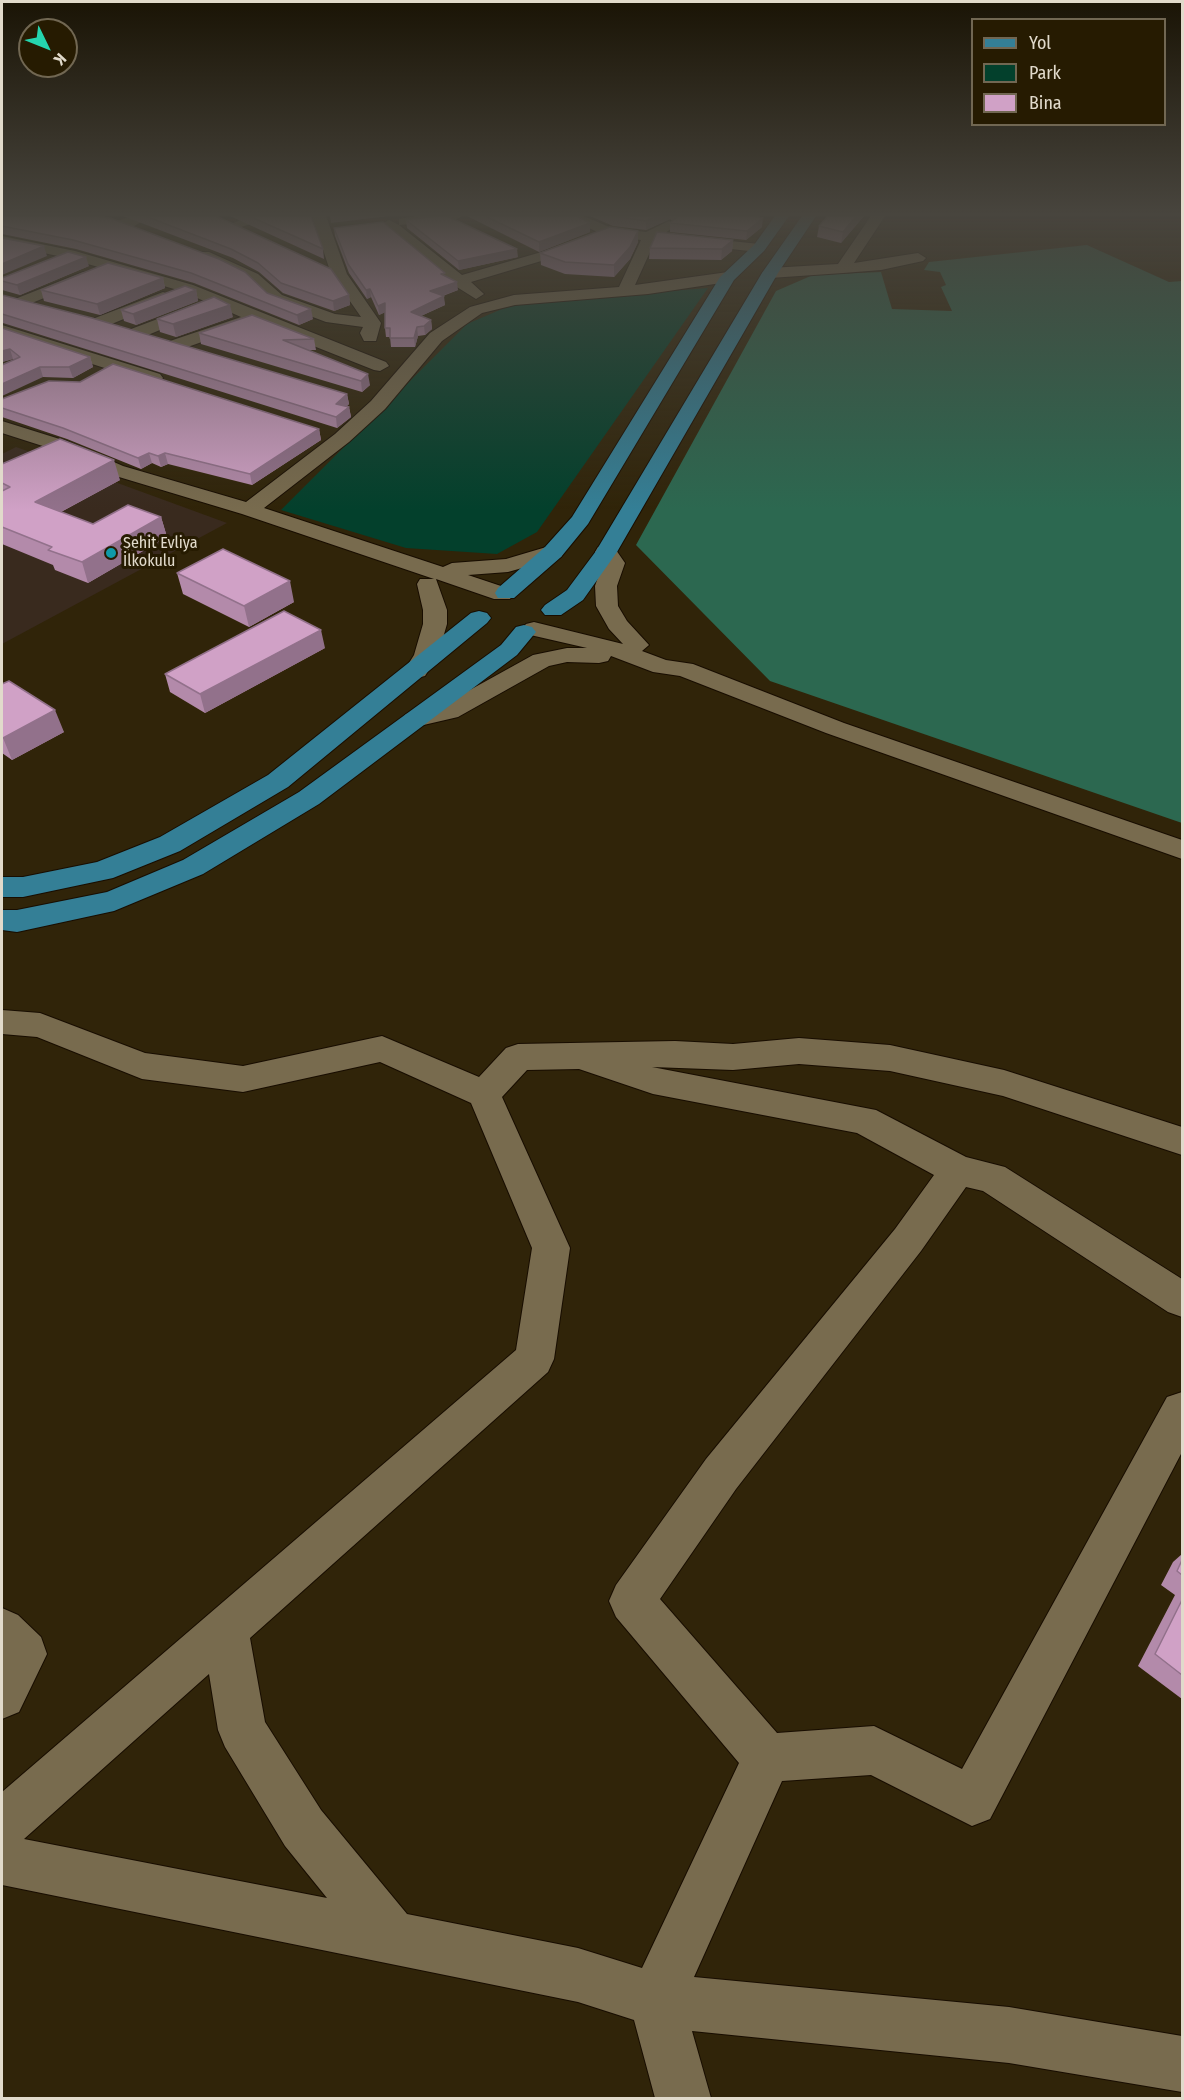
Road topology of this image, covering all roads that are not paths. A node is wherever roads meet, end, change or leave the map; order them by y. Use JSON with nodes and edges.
{"nodes":[{"id":1,"x":138,"y":314,"type":"edge"},
{"id":2,"x":185,"y":314,"type":"edge"},
{"id":3,"x":247,"y":314,"type":"edge"},
{"id":4,"x":319,"y":314,"type":"edge"},
{"id":5,"x":368,"y":314,"type":"edge"},
{"id":6,"x":469,"y":314,"type":"edge"},
{"id":7,"x":706,"y":314,"type":"edge"},
{"id":8,"x":746,"y":314,"type":"edge"},
{"id":9,"x":79,"y":317,"type":"edge"},
{"id":10,"x":254,"y":317,"type":"junction"},
{"id":11,"x":32,"y":318,"type":"edge"},
{"id":12,"x":374,"y":323,"type":"junction"},
{"id":13,"x":2,"y":330,"type":"edge"},
{"id":14,"x":137,"y":333,"type":"junction"},
{"id":15,"x":98,"y":335,"type":"junction"},
{"id":16,"x":176,"y":345,"type":"junction"},
{"id":17,"x":75,"y":353,"type":"junction"},
{"id":18,"x":206,"y":353,"type":"edge"},
{"id":19,"x":114,"y":366,"type":"junction"},
{"id":20,"x":380,"y":366,"type":"junction"},
{"id":21,"x":95,"y":376,"type":"edge"},
{"id":22,"x":171,"y":384,"type":"edge"},
{"id":23,"x":355,"y":398,"type":"dead end"},
{"id":24,"x":382,"y":399,"type":"junction"},
{"id":25,"x":2,"y":427,"type":"edge"},
{"id":26,"x":319,"y":431,"type":"edge"},
{"id":27,"x":342,"y":438,"type":"junction"},
{"id":28,"x":249,"y":510,"type":"junction"},
{"id":29,"x":553,"y":552,"type":"junction"},
{"id":30,"x":606,"y":552,"type":"junction"},
{"id":31,"x":430,"y":577,"type":"junction"},
{"id":32,"x":504,"y":594,"type":"junction"},
{"id":33,"x":553,"y":611,"type":"junction"},
{"id":34,"x":479,"y":615,"type":"junction"},
{"id":35,"x":529,"y":630,"type":"junction"},
{"id":36,"x":642,"y":653,"type":"junction"},
{"id":37,"x":416,"y":671,"type":"junction"},
{"id":38,"x":415,"y":719,"type":"junction"},
{"id":39,"x":1182,"y":850,"type":"edge"},
{"id":40,"x":2,"y":887,"type":"edge"},
{"id":41,"x":2,"y":920,"type":"edge"},
{"id":42,"x":2,"y":1022,"type":"edge"},
{"id":43,"x":581,"y":1056,"type":"junction"},
{"id":44,"x":484,"y":1094,"type":"junction"},
{"id":45,"x":1182,"y":1141,"type":"edge"},
{"id":46,"x":958,"y":1170,"type":"junction"},
{"id":47,"x":1182,"y":1300,"type":"edge"},
{"id":48,"x":1182,"y":1411,"type":"edge"},
{"id":49,"x":225,"y":1629,"type":"junction"},
{"id":50,"x":2,"y":1631,"type":"edge"},
{"id":51,"x":2,"y":1695,"type":"edge"},
{"id":52,"x":767,"y":1758,"type":"junction"},
{"id":53,"x":2,"y":1825,"type":"edge"},
{"id":54,"x":2,"y":1860,"type":"edge"},
{"id":55,"x":392,"y":1938,"type":"junction"},
{"id":56,"x":656,"y":2000,"type":"junction"},
{"id":57,"x":1182,"y":2064,"type":"edge"},
{"id":58,"x":683,"y":2098,"type":"edge"}],
"edges":[{"from":1,"to":15,"type":"street"},
{"from":2,"to":14,"type":"street"},
{"from":3,"to":10,"type":"street"},
{"from":4,"to":12,"type":"street"},
{"from":5,"to":12,"type":"street"},
{"from":6,"to":24,"type":"street"},
{"from":7,"to":29,"type":"main road"},
{"from":8,"to":30,"type":"main road"},
{"from":9,"to":15,"type":"street"},
{"from":10,"to":16,"type":"street"},
{"from":10,"to":20,"type":"street"},
{"from":11,"to":13,"type":"street"},
{"from":12,"to":20,"type":"street"},
{"from":13,"to":17,"type":"street"},
{"from":14,"to":15,"type":"street"},
{"from":14,"to":16,"type":"street"},
{"from":15,"to":17,"type":"street"},
{"from":16,"to":18,"type":"street"},
{"from":17,"to":19,"type":"street"},
{"from":19,"to":21,"type":"street"},
{"from":19,"to":22,"type":"street"},
{"from":20,"to":24,"type":"street"},
{"from":23,"to":24,"type":"street"},
{"from":24,"to":27,"type":"street"},
{"from":25,"to":28,"type":"street"},
{"from":26,"to":27,"type":"street"},
{"from":27,"to":28,"type":"street"},
{"from":28,"to":31,"type":"street"},
{"from":29,"to":31,"type":"street"},
{"from":29,"to":32,"type":"main road"},
{"from":30,"to":33,"type":"main road"},
{"from":30,"to":36,"type":"street"},
{"from":31,"to":32,"type":"street"},
{"from":31,"to":34,"type":"street"},
{"from":31,"to":37,"type":"street"},
{"from":32,"to":33,"type":"main road"},
{"from":32,"to":34,"type":"main road"},
{"from":33,"to":35,"type":"main road"},
{"from":33,"to":36,"type":"street"},
{"from":34,"to":35,"type":"main road"},
{"from":34,"to":37,"type":"main road"},
{"from":35,"to":36,"type":"street"},
{"from":35,"to":38,"type":"main road"},
{"from":36,"to":38,"type":"street"},
{"from":36,"to":39,"type":"street"},
{"from":37,"to":40,"type":"main road"},
{"from":38,"to":41,"type":"main road"},
{"from":42,"to":44,"type":"street"},
{"from":43,"to":44,"type":"street"},
{"from":43,"to":45,"type":"street"},
{"from":43,"to":46,"type":"street"},
{"from":44,"to":49,"type":"street"},
{"from":46,"to":47,"type":"street"},
{"from":46,"to":52,"type":"street"},
{"from":48,"to":52,"type":"street"},
{"from":49,"to":53,"type":"street"},
{"from":49,"to":55,"type":"street"},
{"from":50,"to":51,"type":"street"},
{"from":52,"to":56,"type":"street"},
{"from":54,"to":55,"type":"street"},
{"from":55,"to":56,"type":"street"},
{"from":56,"to":57,"type":"street"},
{"from":56,"to":58,"type":"street"}]}
